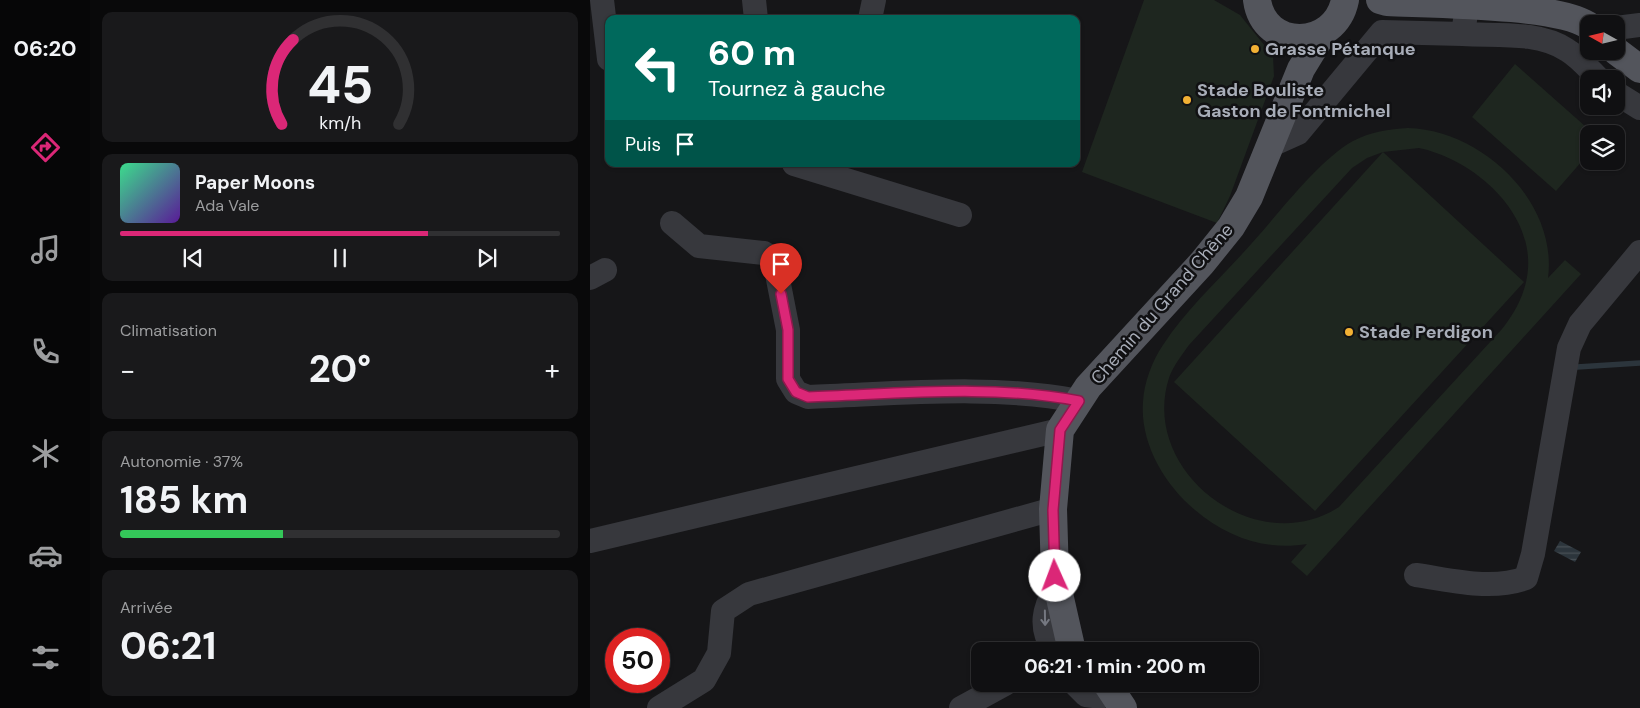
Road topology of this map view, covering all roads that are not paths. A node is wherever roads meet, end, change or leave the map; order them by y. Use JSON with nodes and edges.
{"nodes":[{"id":1,"x":602,"y":0,"type":"edge"},
{"id":2,"x":754,"y":0,"type":"edge"},
{"id":3,"x":874,"y":0,"type":"edge"},
{"id":4,"x":1256,"y":1,"type":"edge"},
{"id":5,"x":1383,"y":1,"type":"edge"},
{"id":6,"x":1467,"y":6,"type":"junction"},
{"id":7,"x":1574,"y":14,"type":"edge"},
{"id":8,"x":756,"y":15,"type":"edge"},
{"id":9,"x":871,"y":15,"type":"edge"},
{"id":10,"x":1336,"y":17,"type":"edge"},
{"id":11,"x":605,"y":25,"type":"edge"},
{"id":12,"x":1640,"y":25,"type":"edge"},
{"id":13,"x":1625,"y":27,"type":"edge"},
{"id":14,"x":1464,"y":34,"type":"junction"},
{"id":15,"x":1290,"y":38,"type":"junction"},
{"id":16,"x":1625,"y":58,"type":"edge"},
{"id":17,"x":1301,"y":69,"type":"junction"},
{"id":18,"x":1640,"y":69,"type":"edge"},
{"id":19,"x":1590,"y":70,"type":"edge"},
{"id":20,"x":1625,"y":99,"type":"edge"},
{"id":21,"x":1640,"y":108,"type":"edge"},
{"id":22,"x":1269,"y":146,"type":"junction"},
{"id":23,"x":804,"y":167,"type":"edge"},
{"id":24,"x":960,"y":215,"type":"dead end"},
{"id":25,"x":672,"y":223,"type":"dead end"},
{"id":26,"x":1640,"y":252,"type":"edge"},
{"id":27,"x":1079,"y":401,"type":"junction"},
{"id":28,"x":1060,"y":430,"type":"junction"},
{"id":29,"x":1053,"y":510,"type":"junction"},
{"id":30,"x":590,"y":541,"type":"edge"},
{"id":31,"x":1416,"y":575,"type":"dead end"},
{"id":32,"x":1068,"y":642,"type":"edge"},
{"id":33,"x":990,"y":692,"type":"edge"},
{"id":34,"x":1083,"y":692,"type":"edge"},
{"id":35,"x":1105,"y":696,"type":"edge"},
{"id":36,"x":659,"y":708,"type":"edge"},
{"id":37,"x":961,"y":708,"type":"edge"}],
"edges":[{"from":1,"to":11,"type":"street"},
{"from":2,"to":8,"type":"street"},
{"from":3,"to":9,"type":"street"},
{"from":4,"to":15,"type":"main road"},
{"from":5,"to":6,"type":"main road"},
{"from":5,"to":10,"type":"main road"},
{"from":6,"to":7,"type":"main road"},
{"from":6,"to":14,"type":"street"},
{"from":10,"to":15,"type":"main road"},
{"from":10,"to":17,"type":"main road","name":"Chemin du Grand Chêne"},
{"from":12,"to":13,"type":"street"},
{"from":14,"to":19,"type":"street"},
{"from":14,"to":22,"type":"street"},
{"from":15,"to":17,"type":"main road"},
{"from":16,"to":18,"type":"main road"},
{"from":17,"to":22,"type":"main road","name":"Chemin du Grand Chêne"},
{"from":20,"to":21,"type":"street"},
{"from":22,"to":27,"type":"main road","name":"Chemin du Grand Chêne"},
{"from":23,"to":24,"type":"street"},
{"from":25,"to":27,"type":"street"},
{"from":26,"to":31,"type":"street"},
{"from":27,"to":28,"type":"main road","name":"Chemin du Grand Chêne"},
{"from":28,"to":29,"type":"main road","name":"Chemin du Grand Chêne"},
{"from":28,"to":30,"type":"street"},
{"from":29,"to":32,"type":"main road","name":"Chemin du Grand Chêne"},
{"from":29,"to":36,"type":"street"},
{"from":33,"to":37,"type":"street"},
{"from":34,"to":35,"type":"street"}]}
